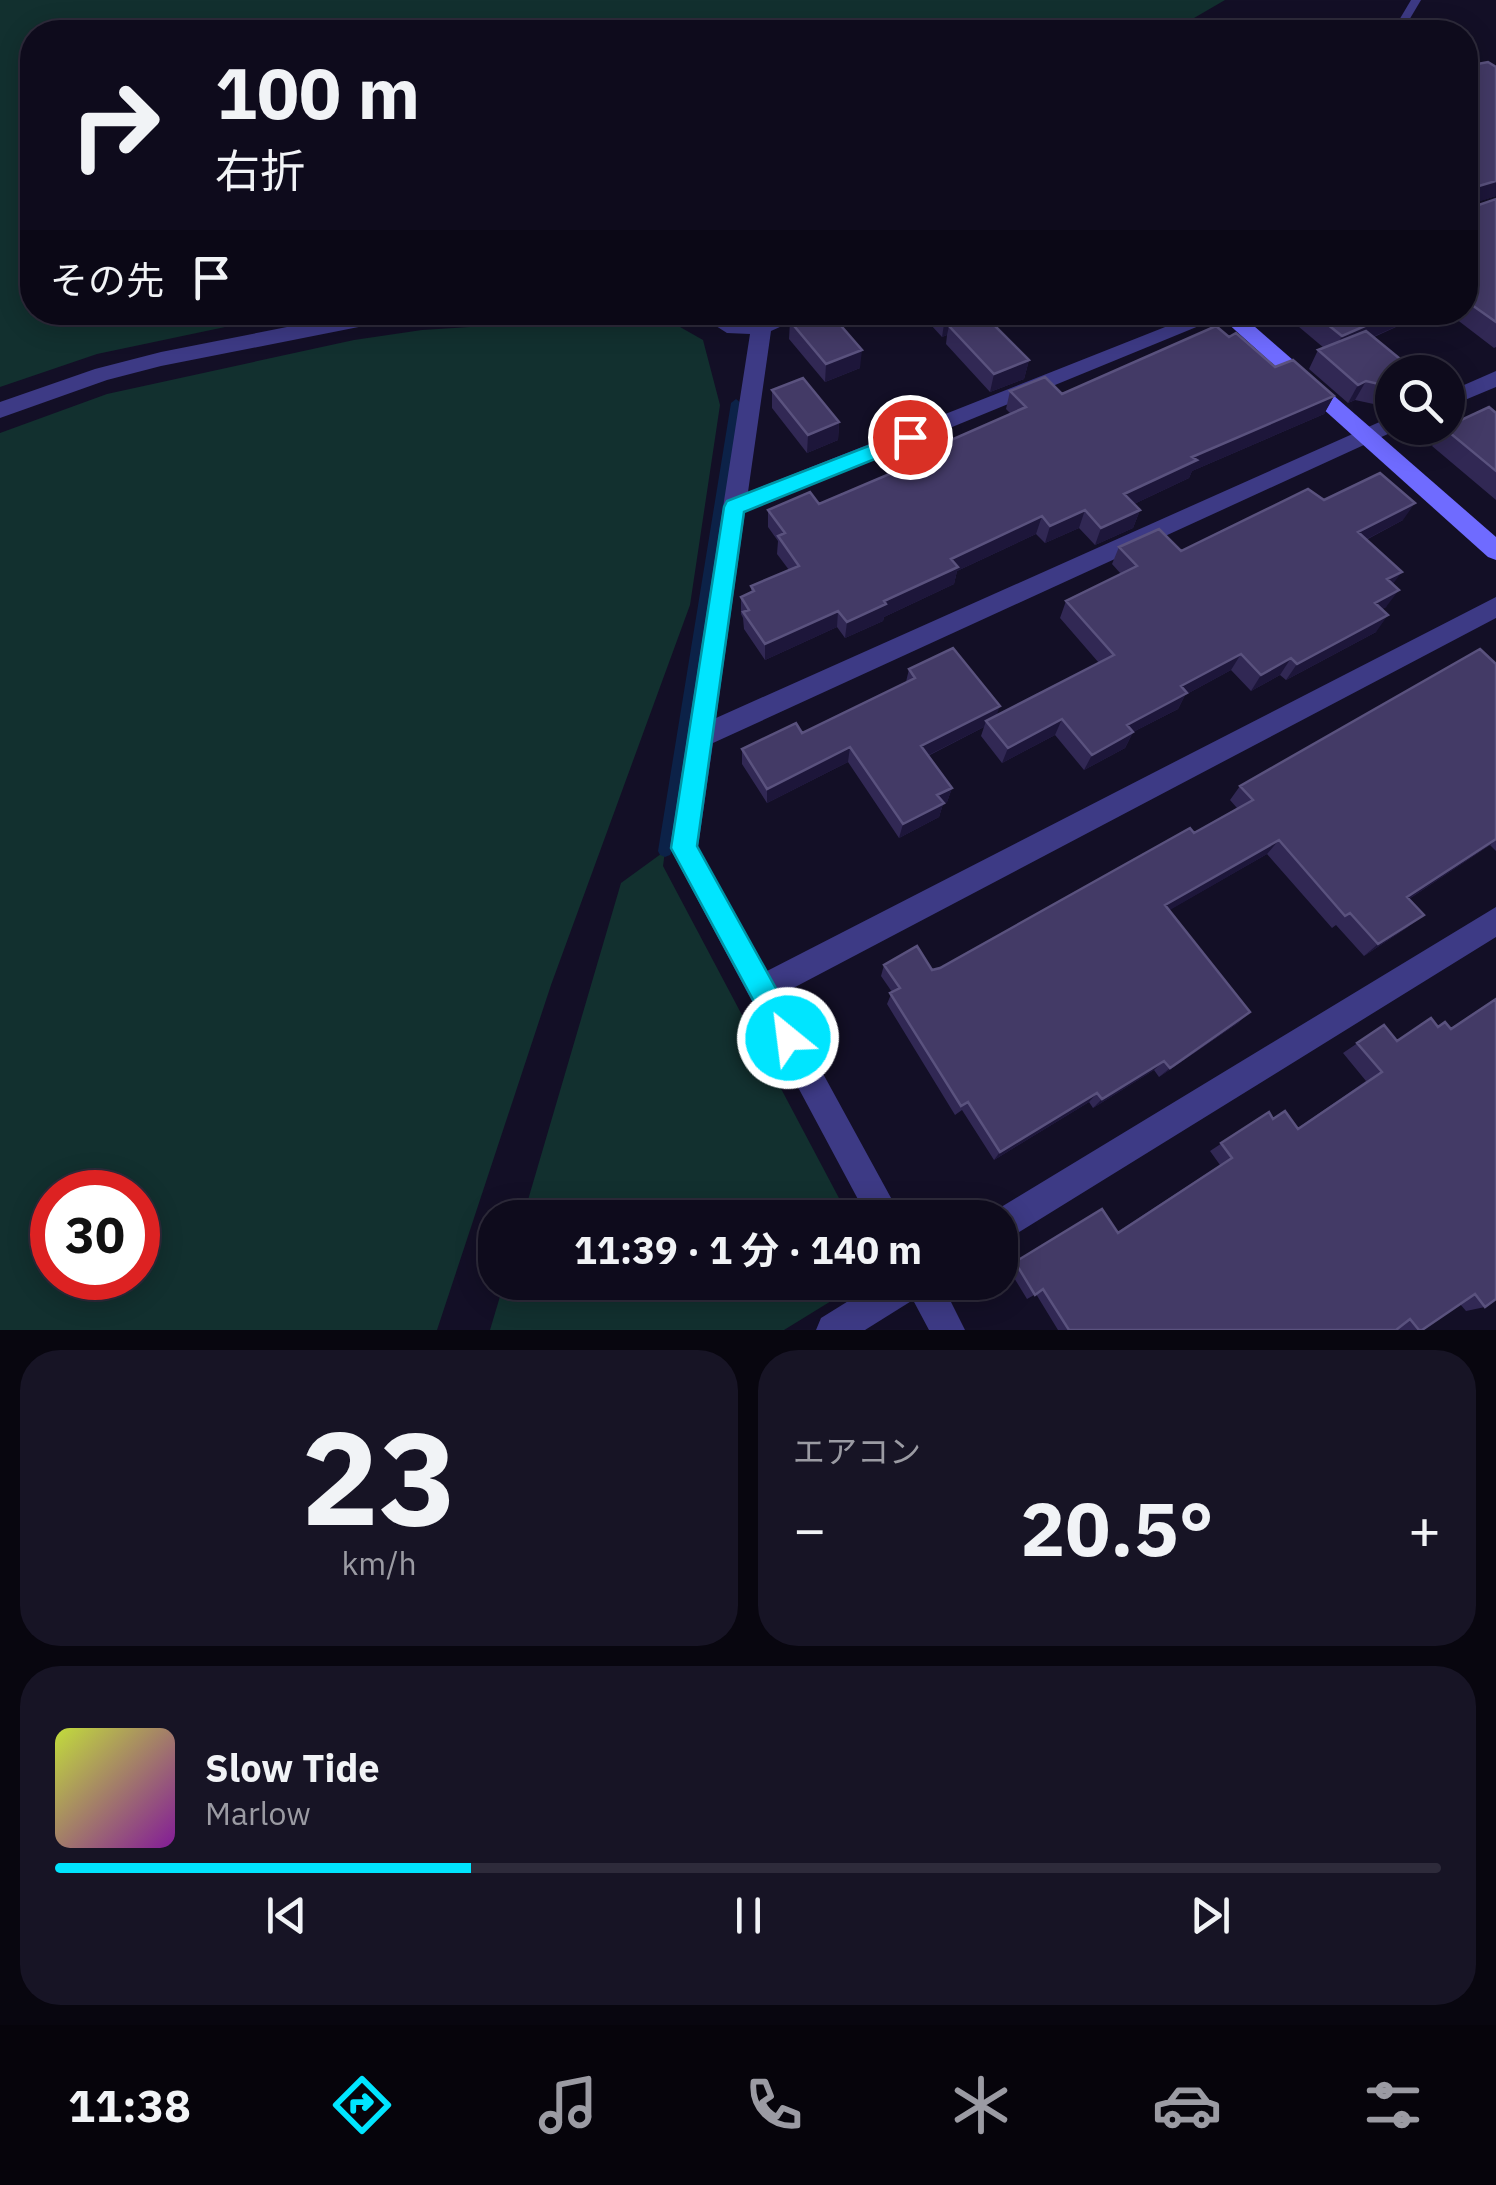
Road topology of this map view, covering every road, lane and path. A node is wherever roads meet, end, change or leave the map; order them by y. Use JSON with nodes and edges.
{"nodes":[{"id":1,"x":315,"y":325,"type":"edge"},
{"id":2,"x":728,"y":325,"type":"edge"},
{"id":3,"x":769,"y":325,"type":"edge"},
{"id":4,"x":1191,"y":325,"type":"edge"},
{"id":5,"x":1239,"y":325,"type":"edge"},
{"id":6,"x":761,"y":328,"type":"junction"},
{"id":7,"x":1496,"y":378,"type":"edge"},
{"id":8,"x":1465,"y":392,"type":"edge"},
{"id":9,"x":0,"y":410,"type":"edge"},
{"id":10,"x":1375,"y":433,"type":"edge"},
{"id":11,"x":1366,"y":437,"type":"junction"},
{"id":12,"x":734,"y":507,"type":"junction"},
{"id":13,"x":1496,"y":551,"type":"edge"},
{"id":14,"x":1496,"y":607,"type":"edge"},
{"id":15,"x":700,"y":737,"type":"junction"},
{"id":16,"x":1496,"y":922,"type":"edge"},
{"id":17,"x":762,"y":990,"type":"junction"},
{"id":18,"x":876,"y":1200,"type":"edge"},
{"id":19,"x":1018,"y":1216,"type":"edge"},
{"id":20,"x":882,"y":1300,"type":"edge"},
{"id":21,"x":932,"y":1300,"type":"edge"},
{"id":22,"x":833,"y":1330,"type":"edge"},
{"id":23,"x":948,"y":1330,"type":"edge"}],
"edges":[{"from":1,"to":9,"type":"street"},
{"from":2,"to":6,"type":"street"},
{"from":3,"to":6,"type":"street"},
{"from":4,"to":12,"type":"street"},
{"from":5,"to":11,"type":"street"},
{"from":6,"to":12,"type":"street"},
{"from":7,"to":8,"type":"street"},
{"from":10,"to":11,"type":"street"},
{"from":11,"to":13,"type":"street"},
{"from":11,"to":15,"type":"street"},
{"from":12,"to":15,"type":"street"},
{"from":14,"to":17,"type":"street"},
{"from":15,"to":17,"type":"street"},
{"from":16,"to":19,"type":"street"},
{"from":17,"to":18,"type":"street"},
{"from":20,"to":22,"type":"street"},
{"from":21,"to":23,"type":"street"}]}
